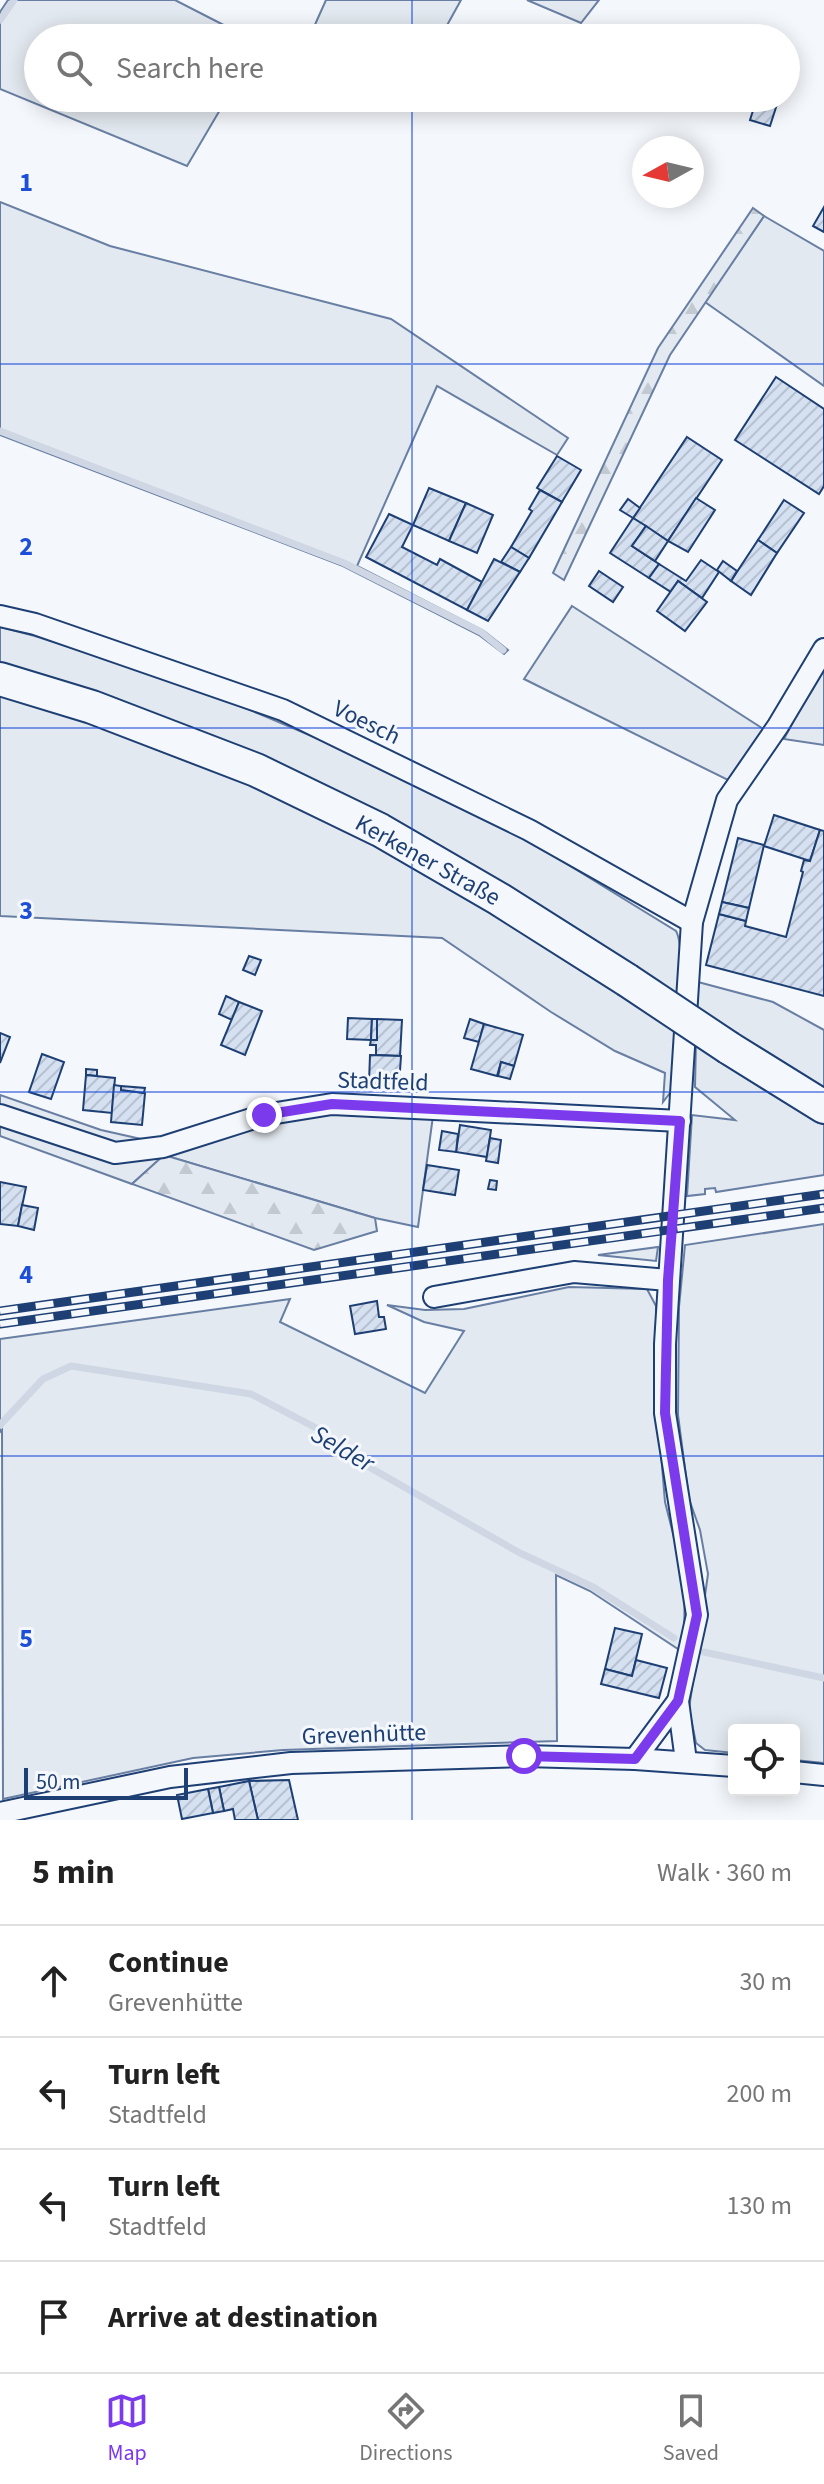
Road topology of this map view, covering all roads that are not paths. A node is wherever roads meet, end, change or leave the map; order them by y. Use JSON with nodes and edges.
{"nodes":[{"id":1,"x":0,"y":616,"type":"edge"},
{"id":2,"x":824,"y":649,"type":"edge"},
{"id":3,"x":0,"y":679,"type":"edge"},
{"id":4,"x":692,"y":922,"type":"junction"},
{"id":5,"x":824,"y":1107,"type":"edge"},
{"id":6,"x":0,"y":1115,"type":"edge"},
{"id":7,"x":680,"y":1121,"type":"junction"},
{"id":8,"x":668,"y":1280,"type":"junction"},
{"id":9,"x":434,"y":1297,"type":"dead end"},
{"id":10,"x":678,"y":1701,"type":"junction"},
{"id":11,"x":635,"y":1759,"type":"junction"},
{"id":12,"x":686,"y":1761,"type":"junction"},
{"id":13,"x":728,"y":1765,"type":"edge"},
{"id":14,"x":800,"y":1773,"type":"edge"},
{"id":15,"x":824,"y":1775,"type":"edge"},
{"id":16,"x":0,"y":1813,"type":"edge"}],
"edges":[{"from":1,"to":4,"type":"street","name":"Voesch"},
{"from":2,"to":4,"type":"street"},
{"from":3,"to":5,"type":"main road","name":"Kerkener Straße","bridge":true},
{"from":4,"to":7,"type":"street"},
{"from":6,"to":7,"type":"street","name":"Stadtfeld"},
{"from":7,"to":8,"type":"street"},
{"from":8,"to":9,"type":"street"},
{"from":8,"to":10,"type":"street"},
{"from":10,"to":11,"type":"street"},
{"from":10,"to":12,"type":"street"},
{"from":11,"to":12,"type":"street","name":"Grevenhütte"},
{"from":11,"to":16,"type":"street","name":"Grevenhütte"},
{"from":12,"to":13,"type":"street","name":"Grevenhütte"},
{"from":14,"to":15,"type":"street"}]}
